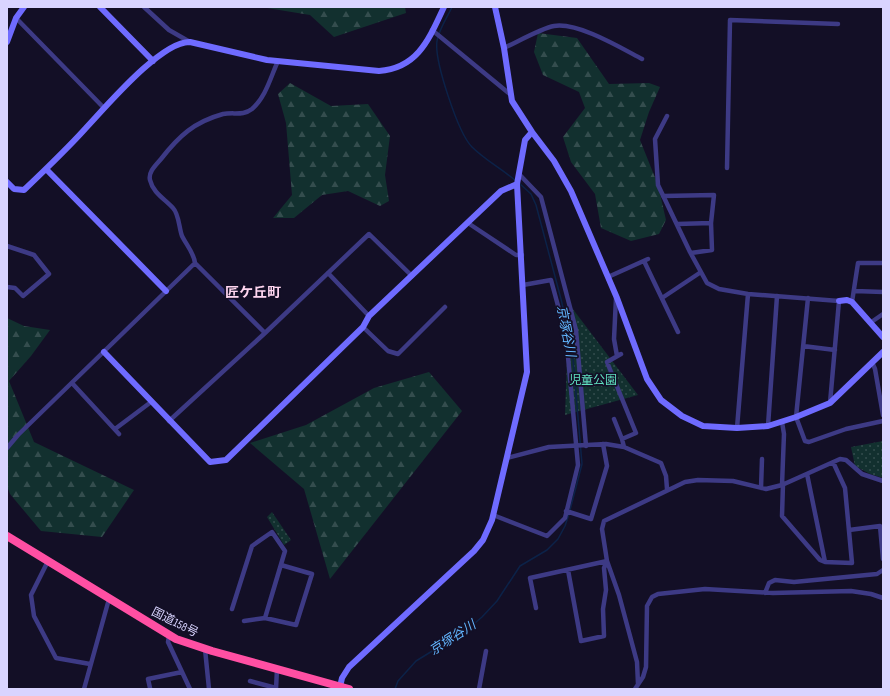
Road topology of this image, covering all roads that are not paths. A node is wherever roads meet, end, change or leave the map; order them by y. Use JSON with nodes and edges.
{"nodes":[{"id":1,"x":24,"y":7,"type":"edge"},
{"id":2,"x":100,"y":7,"type":"edge"},
{"id":3,"x":144,"y":7,"type":"edge"},
{"id":4,"x":444,"y":7,"type":"edge"},
{"id":5,"x":495,"y":7,"type":"edge"},
{"id":6,"x":16,"y":18,"type":"junction"},
{"id":7,"x":838,"y":24,"type":"dead end"},
{"id":8,"x":432,"y":30,"type":"junction"},
{"id":9,"x":7,"y":40,"type":"edge"},
{"id":10,"x":190,"y":42,"type":"junction"},
{"id":11,"x":504,"y":48,"type":"junction"},
{"id":12,"x":642,"y":59,"type":"dead end"},
{"id":13,"x":153,"y":61,"type":"junction"},
{"id":14,"x":278,"y":61,"type":"junction"},
{"id":15,"x":511,"y":95,"type":"junction"},
{"id":16,"x":104,"y":108,"type":"junction"},
{"id":17,"x":667,"y":116,"type":"dead end"},
{"id":18,"x":532,"y":132,"type":"junction"},
{"id":19,"x":727,"y":168,"type":"dead end"},
{"id":20,"x":46,"y":169,"type":"junction"},
{"id":21,"x":519,"y":175,"type":"junction"},
{"id":22,"x":7,"y":182,"type":"edge"},
{"id":23,"x":515,"y":187,"type":"junction"},
{"id":24,"x":663,"y":196,"type":"junction"},
{"id":25,"x":711,"y":223,"type":"junction"},
{"id":26,"x":468,"y":224,"type":"junction"},
{"id":27,"x":677,"y":224,"type":"junction"},
{"id":28,"x":7,"y":246,"type":"edge"},
{"id":29,"x":691,"y":253,"type":"junction"},
{"id":30,"x":522,"y":255,"type":"junction"},
{"id":31,"x":195,"y":264,"type":"junction"},
{"id":32,"x":883,"y":264,"type":"edge"},
{"id":33,"x":701,"y":272,"type":"junction"},
{"id":34,"x":328,"y":273,"type":"junction"},
{"id":35,"x":412,"y":276,"type":"junction"},
{"id":36,"x":608,"y":277,"type":"junction"},
{"id":37,"x":523,"y":285,"type":"junction"},
{"id":38,"x":7,"y":287,"type":"edge"},
{"id":39,"x":855,"y":291,"type":"junction"},
{"id":40,"x":166,"y":292,"type":"junction"},
{"id":41,"x":883,"y":292,"type":"edge"},
{"id":42,"x":748,"y":294,"type":"junction"},
{"id":43,"x":616,"y":296,"type":"junction"},
{"id":44,"x":777,"y":296,"type":"junction"},
{"id":45,"x":662,"y":298,"type":"junction"},
{"id":46,"x":808,"y":298,"type":"junction"},
{"id":47,"x":839,"y":301,"type":"junction"},
{"id":48,"x":852,"y":302,"type":"junction"},
{"id":49,"x":445,"y":307,"type":"dead end"},
{"id":50,"x":883,"y":314,"type":"edge"},
{"id":51,"x":369,"y":316,"type":"junction"},
{"id":52,"x":870,"y":322,"type":"junction"},
{"id":53,"x":363,"y":327,"type":"junction"},
{"id":54,"x":678,"y":332,"type":"dead end"},
{"id":55,"x":264,"y":334,"type":"junction"},
{"id":56,"x":883,"y":337,"type":"edge"},
{"id":57,"x":803,"y":346,"type":"junction"},
{"id":58,"x":835,"y":350,"type":"junction"},
{"id":59,"x":104,"y":352,"type":"junction"},
{"id":60,"x":883,"y":352,"type":"edge"},
{"id":61,"x":872,"y":362,"type":"junction"},
{"id":62,"x":72,"y":383,"type":"junction"},
{"id":63,"x":881,"y":393,"type":"edge"},
{"id":64,"x":151,"y":402,"type":"junction"},
{"id":65,"x":830,"y":403,"type":"junction"},
{"id":66,"x":883,"y":414,"type":"edge"},
{"id":67,"x":796,"y":417,"type":"junction"},
{"id":68,"x":614,"y":418,"type":"dead end"},
{"id":69,"x":169,"y":421,"type":"junction"},
{"id":70,"x":883,"y":421,"type":"edge"},
{"id":71,"x":782,"y":422,"type":"junction"},
{"id":72,"x":768,"y":426,"type":"junction"},
{"id":73,"x":737,"y":428,"type":"junction"},
{"id":74,"x":115,"y":429,"type":"junction"},
{"id":75,"x":120,"y":434,"type":"dead end"},
{"id":76,"x":622,"y":439,"type":"junction"},
{"id":77,"x":603,"y":444,"type":"junction"},
{"id":78,"x":577,"y":446,"type":"junction"},
{"id":79,"x":585,"y":446,"type":"junction"},
{"id":80,"x":624,"y":447,"type":"junction"},
{"id":81,"x":7,"y":448,"type":"edge"},
{"id":82,"x":508,"y":458,"type":"junction"},
{"id":83,"x":762,"y":460,"type":"dead end"},
{"id":84,"x":833,"y":462,"type":"junction"},
{"id":85,"x":807,"y":474,"type":"junction"},
{"id":86,"x":883,"y":481,"type":"edge"},
{"id":87,"x":783,"y":485,"type":"junction"},
{"id":88,"x":761,"y":488,"type":"junction"},
{"id":89,"x":668,"y":490,"type":"junction"},
{"id":90,"x":566,"y":511,"type":"junction"},
{"id":91,"x":493,"y":515,"type":"junction"},
{"id":92,"x":849,"y":530,"type":"junction"},
{"id":93,"x":7,"y":536,"type":"edge"},
{"id":94,"x":883,"y":559,"type":"edge"},
{"id":95,"x":48,"y":561,"type":"junction"},
{"id":96,"x":607,"y":561,"type":"junction"},
{"id":97,"x":825,"y":562,"type":"junction"},
{"id":98,"x":281,"y":565,"type":"junction"},
{"id":99,"x":568,"y":570,"type":"junction"},
{"id":100,"x":883,"y":570,"type":"edge"},
{"id":101,"x":765,"y":593,"type":"junction"},
{"id":102,"x":883,"y":598,"type":"edge"},
{"id":103,"x":108,"y":599,"type":"junction"},
{"id":104,"x":536,"y":608,"type":"dead end"},
{"id":105,"x":232,"y":609,"type":"dead end"},
{"id":106,"x":265,"y":618,"type":"junction"},
{"id":107,"x":244,"y":621,"type":"dead end"},
{"id":108,"x":169,"y":635,"type":"junction"},
{"id":109,"x":205,"y":649,"type":"junction"},
{"id":110,"x":486,"y":651,"type":"dead end"},
{"id":111,"x":90,"y":664,"type":"junction"},
{"id":112,"x":277,"y":669,"type":"junction"},
{"id":113,"x":182,"y":672,"type":"junction"},
{"id":114,"x":250,"y":682,"type":"dead end"},
{"id":115,"x":638,"y":684,"type":"junction"},
{"id":116,"x":150,"y":688,"type":"edge"},
{"id":117,"x":276,"y":688,"type":"edge"},
{"id":118,"x":339,"y":688,"type":"edge"},
{"id":119,"x":84,"y":689,"type":"edge"},
{"id":120,"x":190,"y":689,"type":"edge"},
{"id":121,"x":209,"y":689,"type":"edge"},
{"id":122,"x":349,"y":689,"type":"edge"},
{"id":123,"x":479,"y":689,"type":"edge"},
{"id":124,"x":635,"y":689,"type":"edge"}],
"edges":[{"from":1,"to":6,"type":"street"},
{"from":2,"to":13,"type":"street"},
{"from":3,"to":10,"type":"street"},
{"from":4,"to":8,"type":"street"},
{"from":5,"to":11,"type":"street"},
{"from":6,"to":9,"type":"street"},
{"from":6,"to":16,"type":"street"},
{"from":7,"to":19,"type":"street"},
{"from":8,"to":14,"type":"street"},
{"from":8,"to":15,"type":"street"},
{"from":10,"to":13,"type":"street"},
{"from":10,"to":14,"type":"street"},
{"from":11,"to":12,"type":"street"},
{"from":11,"to":15,"type":"street"},
{"from":13,"to":16,"type":"street"},
{"from":14,"to":31,"type":"street"},
{"from":15,"to":18,"type":"street"},
{"from":16,"to":20,"type":"street"},
{"from":17,"to":24,"type":"street"},
{"from":18,"to":21,"type":"street"},
{"from":18,"to":36,"type":"street"},
{"from":20,"to":22,"type":"street"},
{"from":20,"to":40,"type":"street"},
{"from":21,"to":23,"type":"street"},
{"from":21,"to":79,"type":"street"},
{"from":23,"to":26,"type":"street"},
{"from":23,"to":30,"type":"street"},
{"from":24,"to":25,"type":"street"},
{"from":24,"to":27,"type":"street"},
{"from":25,"to":27,"type":"street"},
{"from":25,"to":29,"type":"street"},
{"from":26,"to":30,"type":"street"},
{"from":26,"to":35,"type":"street"},
{"from":27,"to":29,"type":"street"},
{"from":28,"to":38,"type":"street"},
{"from":29,"to":33,"type":"street"},
{"from":30,"to":37,"type":"street"},
{"from":31,"to":40,"type":"street"},
{"from":31,"to":55,"type":"street"},
{"from":32,"to":39,"type":"street"},
{"from":33,"to":42,"type":"street"},
{"from":33,"to":45,"type":"street"},
{"from":34,"to":35,"type":"street"},
{"from":34,"to":51,"type":"street"},
{"from":34,"to":55,"type":"street"},
{"from":35,"to":51,"type":"street"},
{"from":36,"to":43,"type":"street"},
{"from":36,"to":45,"type":"street"},
{"from":37,"to":78,"type":"street"},
{"from":37,"to":82,"type":"street"},
{"from":39,"to":41,"type":"street"},
{"from":39,"to":48,"type":"street"},
{"from":40,"to":59,"type":"street"},
{"from":42,"to":44,"type":"street"},
{"from":42,"to":73,"type":"street"},
{"from":43,"to":73,"type":"street"},
{"from":43,"to":76,"type":"street"},
{"from":44,"to":46,"type":"street"},
{"from":44,"to":72,"type":"street"},
{"from":45,"to":54,"type":"street"},
{"from":46,"to":47,"type":"street"},
{"from":46,"to":57,"type":"street"},
{"from":47,"to":48,"type":"street"},
{"from":47,"to":58,"type":"street"},
{"from":48,"to":52,"type":"street"},
{"from":49,"to":53,"type":"street"},
{"from":50,"to":52,"type":"street"},
{"from":51,"to":53,"type":"street"},
{"from":52,"to":56,"type":"street"},
{"from":53,"to":69,"type":"street"},
{"from":55,"to":69,"type":"street"},
{"from":57,"to":58,"type":"street"},
{"from":57,"to":67,"type":"street"},
{"from":58,"to":65,"type":"street"},
{"from":59,"to":62,"type":"street"},
{"from":59,"to":64,"type":"street"},
{"from":60,"to":61,"type":"street"},
{"from":61,"to":63,"type":"street"},
{"from":61,"to":65,"type":"street"},
{"from":62,"to":74,"type":"street"},
{"from":62,"to":81,"type":"street"},
{"from":63,"to":66,"type":"street"},
{"from":64,"to":69,"type":"street"},
{"from":64,"to":74,"type":"street"},
{"from":65,"to":67,"type":"street"},
{"from":67,"to":70,"type":"street"},
{"from":67,"to":71,"type":"street"},
{"from":68,"to":76,"type":"street"},
{"from":71,"to":72,"type":"street"},
{"from":71,"to":87,"type":"street"},
{"from":72,"to":73,"type":"street"},
{"from":74,"to":75,"type":"street"},
{"from":76,"to":80,"type":"street"},
{"from":77,"to":79,"type":"street"},
{"from":77,"to":80,"type":"street"},
{"from":77,"to":90,"type":"street"},
{"from":78,"to":79,"type":"street"},
{"from":78,"to":82,"type":"street"},
{"from":78,"to":90,"type":"street"},
{"from":80,"to":89,"type":"street"},
{"from":82,"to":91,"type":"street"},
{"from":83,"to":88,"type":"street"},
{"from":84,"to":85,"type":"street"},
{"from":84,"to":86,"type":"street"},
{"from":84,"to":92,"type":"street"},
{"from":85,"to":87,"type":"street"},
{"from":85,"to":97,"type":"street"},
{"from":87,"to":88,"type":"street"},
{"from":87,"to":97,"type":"street"},
{"from":88,"to":89,"type":"street"},
{"from":89,"to":96,"type":"street"},
{"from":90,"to":91,"type":"street"},
{"from":91,"to":118,"type":"street"},
{"from":92,"to":94,"type":"street"},
{"from":92,"to":97,"type":"street"},
{"from":93,"to":95,"type":"highway","name":"国道158号"},
{"from":95,"to":103,"type":"highway","name":"国道158号"},
{"from":95,"to":111,"type":"street"},
{"from":96,"to":99,"type":"street"},
{"from":96,"to":99,"type":"street"},
{"from":96,"to":115,"type":"street"},
{"from":98,"to":105,"type":"street"},
{"from":98,"to":106,"type":"street"},
{"from":98,"to":106,"type":"street"},
{"from":99,"to":104,"type":"street"},
{"from":100,"to":101,"type":"street"},
{"from":101,"to":102,"type":"street"},
{"from":101,"to":115,"type":"street"},
{"from":103,"to":108,"type":"highway","name":"国道158号"},
{"from":103,"to":111,"type":"street"},
{"from":106,"to":107,"type":"street"},
{"from":108,"to":109,"type":"highway","name":"国道158号"},
{"from":108,"to":113,"type":"street"},
{"from":109,"to":112,"type":"highway","name":"国道158号"},
{"from":109,"to":121,"type":"street"},
{"from":110,"to":123,"type":"street"},
{"from":111,"to":119,"type":"street"},
{"from":112,"to":117,"type":"street"},
{"from":112,"to":118,"type":"highway","name":"国道158号"},
{"from":113,"to":116,"type":"street"},
{"from":113,"to":120,"type":"street"},
{"from":114,"to":117,"type":"street"},
{"from":115,"to":124,"type":"street"},
{"from":118,"to":122,"type":"highway","name":"国道158号"}]}
